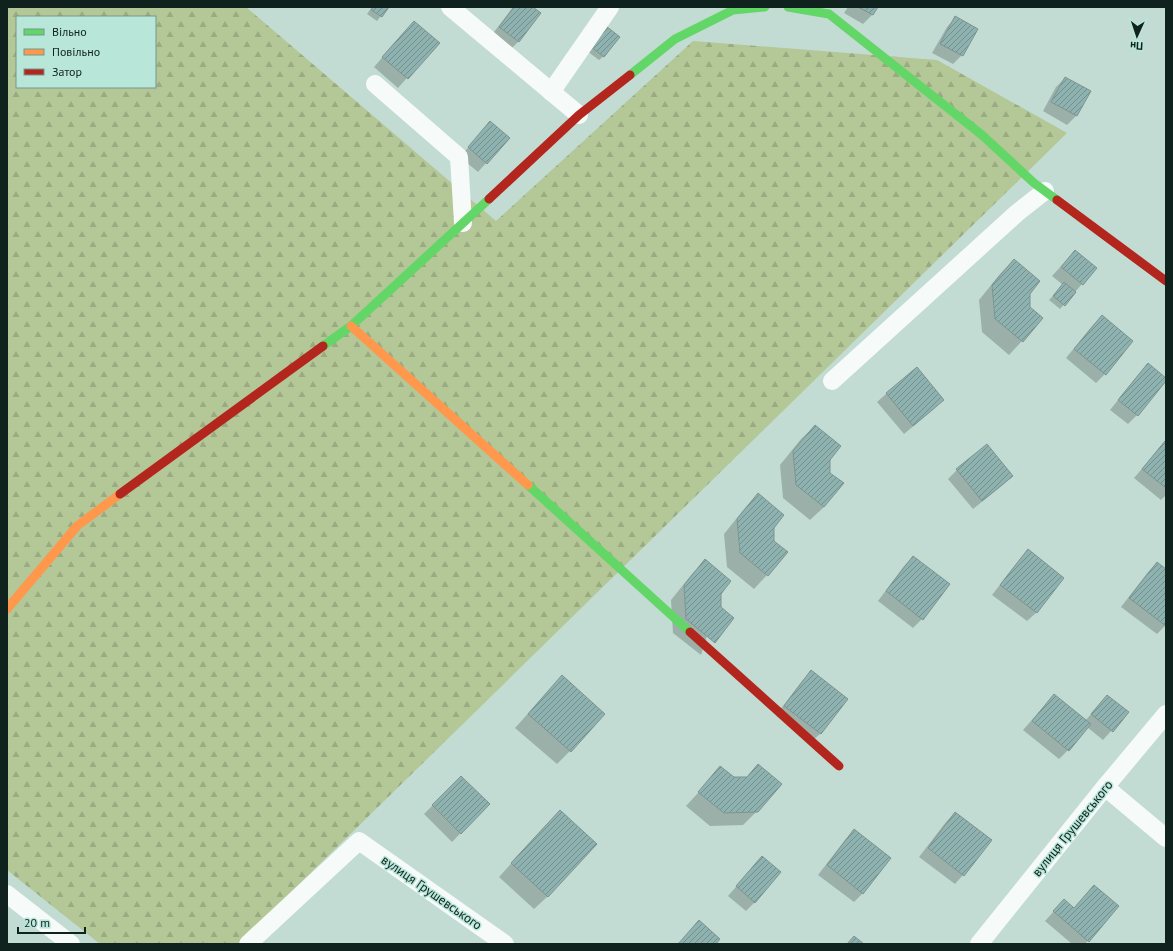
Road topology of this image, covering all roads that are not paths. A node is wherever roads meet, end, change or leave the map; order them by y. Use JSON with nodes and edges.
{"nodes":[{"id":1,"x":450,"y":7,"type":"edge"},
{"id":2,"x":610,"y":7,"type":"edge"},
{"id":3,"x":765,"y":7,"type":"edge"},
{"id":4,"x":788,"y":7,"type":"edge"},
{"id":5,"x":375,"y":84,"type":"dead end"},
{"id":6,"x":551,"y":92,"type":"junction"},
{"id":7,"x":579,"y":115,"type":"junction"},
{"id":8,"x":1044,"y":191,"type":"junction"},
{"id":9,"x":463,"y":223,"type":"junction"},
{"id":10,"x":1166,"y":281,"type":"edge"},
{"id":11,"x":351,"y":326,"type":"junction"},
{"id":12,"x":832,"y":381,"type":"dead end"},
{"id":13,"x":7,"y":609,"type":"edge"},
{"id":14,"x":1166,"y":714,"type":"edge"},
{"id":15,"x":839,"y":766,"type":"dead end"},
{"id":16,"x":1104,"y":787,"type":"junction"},
{"id":17,"x":1166,"y":838,"type":"edge"},
{"id":18,"x":7,"y":894,"type":"edge"},
{"id":19,"x":71,"y":944,"type":"edge"},
{"id":20,"x":248,"y":944,"type":"edge"},
{"id":21,"x":505,"y":944,"type":"edge"},
{"id":22,"x":979,"y":944,"type":"edge"}],
"edges":[{"from":1,"to":6,"type":"street"},
{"from":2,"to":6,"type":"street"},
{"from":3,"to":7,"type":"street"},
{"from":4,"to":8,"type":"street"},
{"from":5,"to":9,"type":"street"},
{"from":6,"to":7,"type":"street"},
{"from":7,"to":9,"type":"street"},
{"from":8,"to":10,"type":"street"},
{"from":8,"to":12,"type":"street"},
{"from":9,"to":11,"type":"street"},
{"from":11,"to":13,"type":"street"},
{"from":11,"to":15,"type":"street"},
{"from":14,"to":16,"type":"street","name":"вулиця Грушевського"},
{"from":16,"to":17,"type":"street"},
{"from":16,"to":22,"type":"street","name":"вулиця Грушевського"},
{"from":18,"to":19,"type":"street"},
{"from":20,"to":21,"type":"street","name":"вулиця Грушевського"}]}
